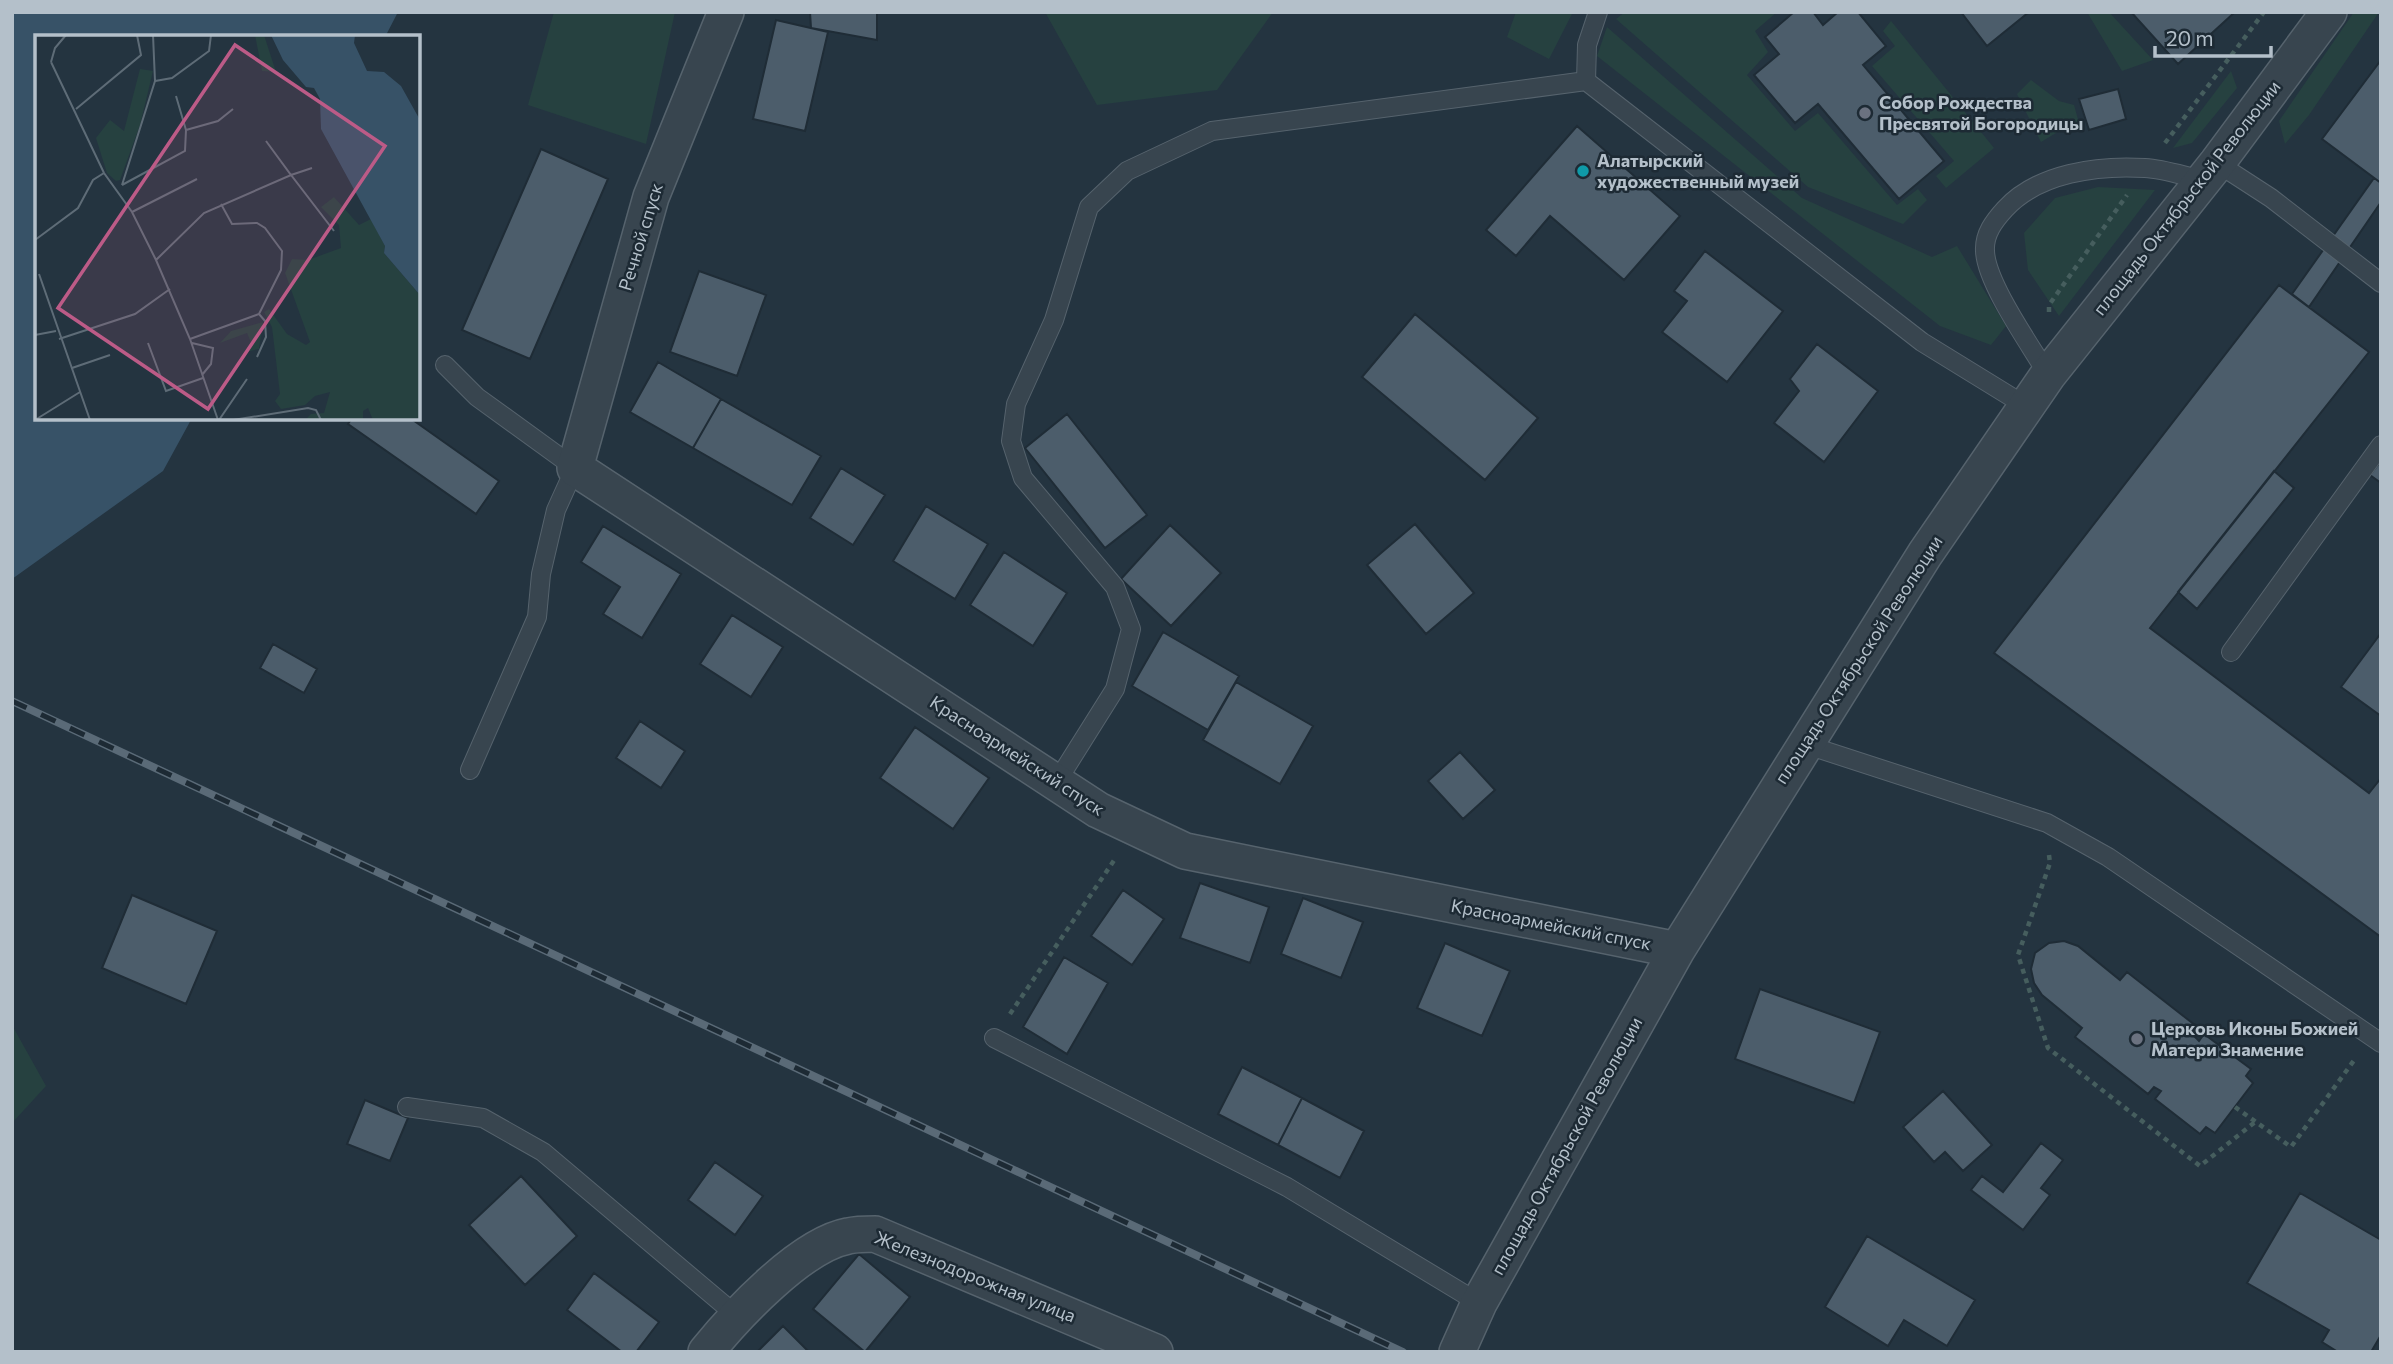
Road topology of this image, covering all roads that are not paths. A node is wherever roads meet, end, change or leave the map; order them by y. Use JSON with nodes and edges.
{"nodes":[{"id":1,"x":726,"y":12,"type":"edge"},
{"id":2,"x":1598,"y":12,"type":"edge"},
{"id":3,"x":2329,"y":12,"type":"edge"},
{"id":4,"x":1586,"y":81,"type":"junction"},
{"id":5,"x":2210,"y":171,"type":"junction"},
{"id":6,"x":2381,"y":283,"type":"edge"},
{"id":7,"x":445,"y":365,"type":"dead end"},
{"id":8,"x":2048,"y":375,"type":"junction"},
{"id":9,"x":2026,"y":406,"type":"junction"},
{"id":10,"x":2381,"y":446,"type":"edge"},
{"id":11,"x":575,"y":468,"type":"junction"},
{"id":12,"x":2231,"y":652,"type":"dead end"},
{"id":13,"x":1804,"y":744,"type":"junction"},
{"id":14,"x":470,"y":770,"type":"dead end"},
{"id":15,"x":1056,"y":783,"type":"junction"},
{"id":16,"x":1677,"y":950,"type":"junction"},
{"id":17,"x":994,"y":1038,"type":"road end"},
{"id":18,"x":2377,"y":1039,"type":"edge"},
{"id":19,"x":407,"y":1107,"type":"dead end"},
{"id":20,"x":1479,"y":1303,"type":"junction"},
{"id":21,"x":736,"y":1315,"type":"junction"},
{"id":22,"x":706,"y":1352,"type":"edge"},
{"id":23,"x":1155,"y":1352,"type":"edge"},
{"id":24,"x":1457,"y":1352,"type":"edge"}],
"edges":[{"from":1,"to":11,"type":"street","name":"Речной спуск"},
{"from":2,"to":4,"type":"lane"},
{"from":3,"to":5,"type":"street","name":"площадь Октябрьской Революции"},
{"from":4,"to":9,"type":"lane"},
{"from":4,"to":15,"type":"lane"},
{"from":5,"to":6,"type":"lane"},
{"from":5,"to":8,"type":"street","name":"площадь Октябрьской Революции"},
{"from":5,"to":8,"type":"lane"},
{"from":7,"to":11,"type":"lane"},
{"from":8,"to":9,"type":"street","name":"площадь Октябрьской Революции"},
{"from":9,"to":13,"type":"street","name":"площадь Октябрьской Революции"},
{"from":10,"to":12,"type":"lane"},
{"from":11,"to":14,"type":"lane"},
{"from":11,"to":15,"type":"street","name":"Красноармейский спуск"},
{"from":13,"to":16,"type":"street","name":"площадь Октябрьской Революции"},
{"from":13,"to":18,"type":"lane"},
{"from":15,"to":16,"type":"street","name":"Красноармейский спуск"},
{"from":16,"to":20,"type":"street","name":"площадь Октябрьской Революции"},
{"from":17,"to":20,"type":"lane"},
{"from":19,"to":21,"type":"lane"},
{"from":20,"to":24,"type":"street","name":"площадь Октябрьской Революции"},
{"from":21,"to":22,"type":"street","name":"Железнодорожная улица"},
{"from":21,"to":23,"type":"street","name":"Железнодорожная улица"}]}
